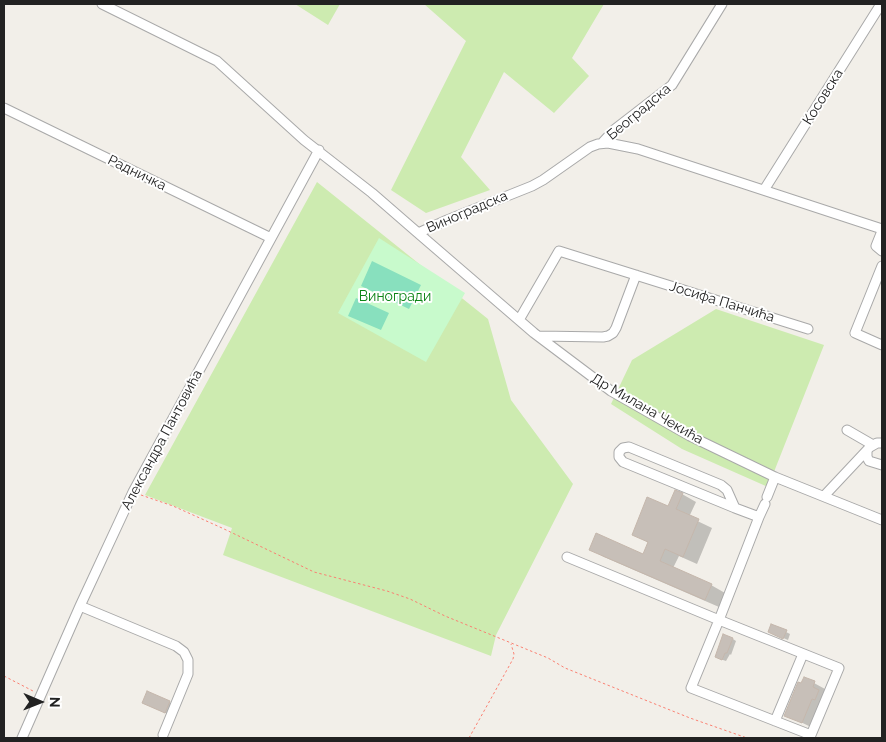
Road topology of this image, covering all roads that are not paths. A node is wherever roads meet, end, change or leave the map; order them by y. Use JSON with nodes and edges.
{"nodes":[{"id":1,"x":102,"y":4,"type":"edge"},
{"id":2,"x":722,"y":4,"type":"edge"},
{"id":3,"x":881,"y":4,"type":"edge"},
{"id":4,"x":115,"y":6,"type":"edge"},
{"id":5,"x":4,"y":108,"type":"edge"},
{"id":6,"x":602,"y":143,"type":"junction"},
{"id":7,"x":319,"y":150,"type":"junction"},
{"id":8,"x":764,"y":190,"type":"junction"},
{"id":9,"x":882,"y":230,"type":"edge"},
{"id":10,"x":418,"y":233,"type":"junction"},
{"id":11,"x":271,"y":238,"type":"junction"},
{"id":12,"x":882,"y":251,"type":"edge"},
{"id":13,"x":882,"y":266,"type":"edge"},
{"id":14,"x":636,"y":275,"type":"junction"},
{"id":15,"x":879,"y":281,"type":"edge"},
{"id":16,"x":519,"y":320,"type":"junction"},
{"id":17,"x":808,"y":330,"type":"dead end"},
{"id":18,"x":538,"y":336,"type":"junction"},
{"id":19,"x":882,"y":345,"type":"edge"},
{"id":20,"x":847,"y":430,"type":"dead end"},
{"id":21,"x":874,"y":446,"type":"edge"},
{"id":22,"x":882,"y":465,"type":"edge"},
{"id":23,"x":775,"y":477,"type":"junction"},
{"id":24,"x":824,"y":496,"type":"junction"},
{"id":25,"x":735,"y":508,"type":"junction"},
{"id":26,"x":759,"y":517,"type":"junction"},
{"id":27,"x":882,"y":520,"type":"edge"},
{"id":28,"x":567,"y":557,"type":"dead end"},
{"id":29,"x":80,"y":606,"type":"junction"},
{"id":30,"x":719,"y":620,"type":"junction"},
{"id":31,"x":803,"y":654,"type":"junction"},
{"id":32,"x":775,"y":721,"type":"junction"},
{"id":33,"x":163,"y":735,"type":"dead end"},
{"id":34,"x":22,"y":738,"type":"edge"}],
"edges":[{"from":1,"to":4,"type":"street","name":"Виноградска"},
{"from":2,"to":6,"type":"street","name":"Београдска"},
{"from":3,"to":8,"type":"street","name":"Косовска"},
{"from":4,"to":7,"type":"street","name":"Виноградска"},
{"from":5,"to":11,"type":"street","name":"Радничка"},
{"from":6,"to":8,"type":"street"},
{"from":6,"to":10,"type":"street","name":"Виноградска"},
{"from":7,"to":10,"type":"street","name":"Виноградска"},
{"from":7,"to":11,"type":"street","name":"Александра Пантовића"},
{"from":8,"to":9,"type":"street"},
{"from":9,"to":12,"type":"street"},
{"from":10,"to":16,"type":"street","name":"Др Милана Чекића"},
{"from":11,"to":29,"type":"street","name":"Александра Пантовића"},
{"from":13,"to":15,"type":"street"},
{"from":14,"to":16,"type":"street","name":"Јосифа Панчића"},
{"from":14,"to":17,"type":"street","name":"Јосифа Панчића"},
{"from":14,"to":18,"type":"street"},
{"from":15,"to":19,"type":"street"},
{"from":16,"to":18,"type":"street","name":"Др Милана Чекића"},
{"from":18,"to":23,"type":"street","name":"Др Милана Чекића"},
{"from":20,"to":21,"type":"street"},
{"from":21,"to":22,"type":"street"},
{"from":21,"to":24,"type":"street"},
{"from":23,"to":24,"type":"street","name":"Др Милана Чекића"},
{"from":23,"to":26,"type":"street"},
{"from":24,"to":27,"type":"street","name":"Др Милана Чекића"},
{"from":25,"to":25,"type":"street"},
{"from":25,"to":26,"type":"street"},
{"from":26,"to":30,"type":"street"},
{"from":28,"to":30,"type":"street"},
{"from":29,"to":33,"type":"street"},
{"from":29,"to":34,"type":"street","name":"Александра Пантовића"},
{"from":30,"to":31,"type":"street"},
{"from":30,"to":32,"type":"street"},
{"from":31,"to":32,"type":"street"},
{"from":31,"to":32,"type":"street"}]}
